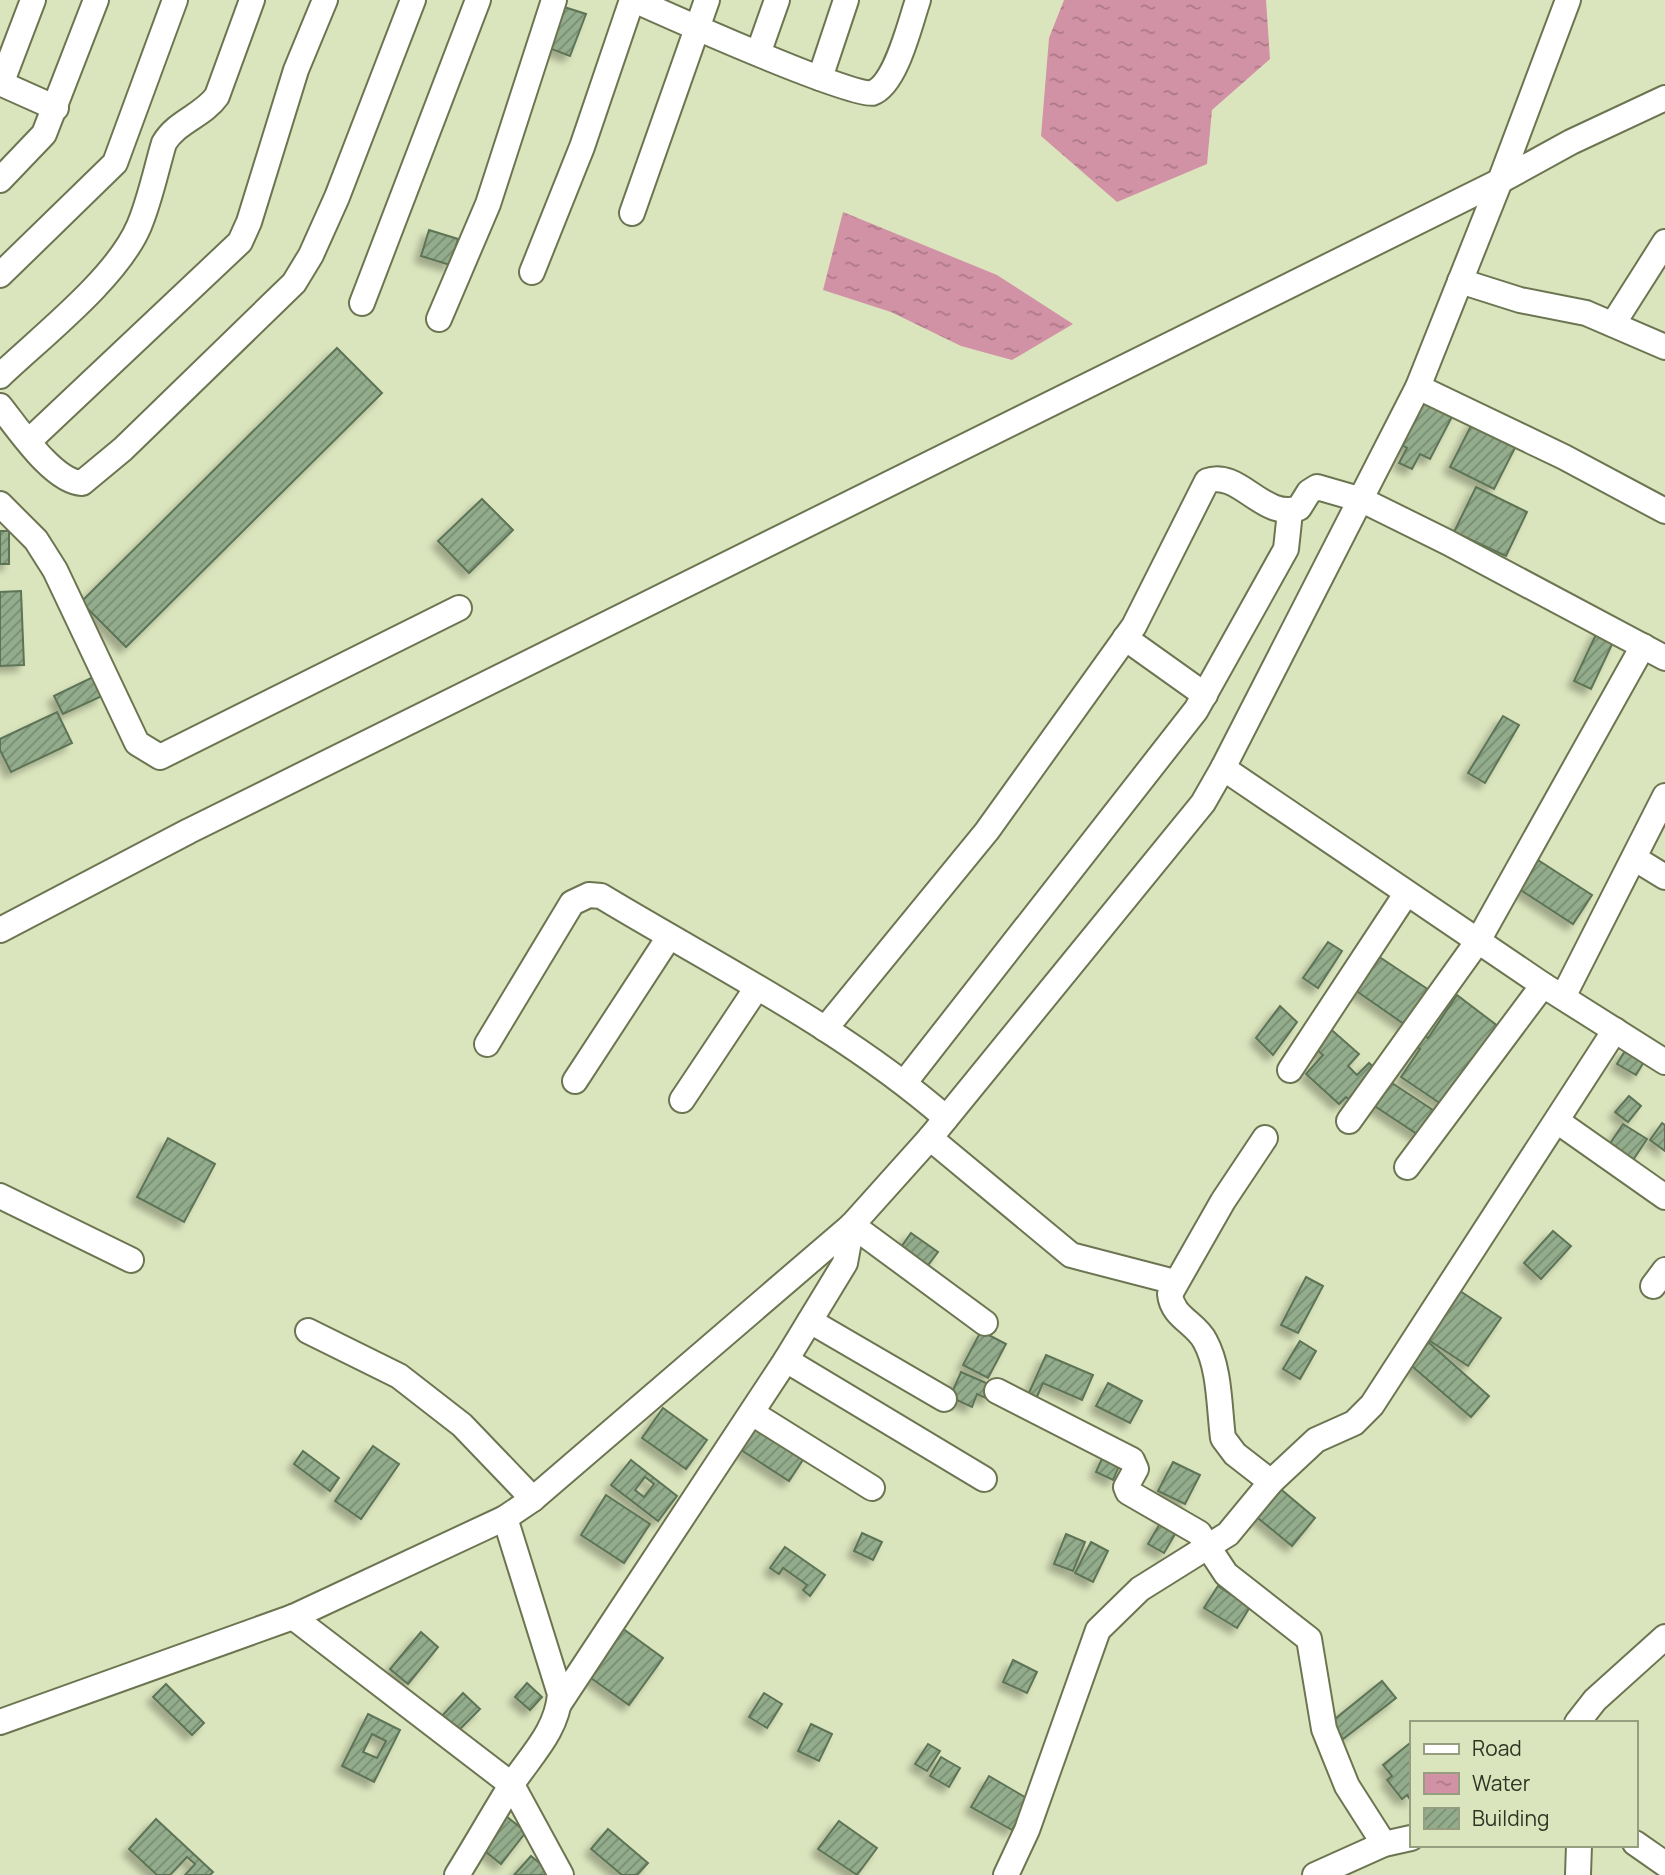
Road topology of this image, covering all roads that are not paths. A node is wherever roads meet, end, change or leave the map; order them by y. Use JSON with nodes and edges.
{"nodes":[{"id":1,"x":33,"y":0,"type":"edge"},
{"id":2,"x":96,"y":0,"type":"edge"},
{"id":3,"x":175,"y":0,"type":"edge"},
{"id":4,"x":252,"y":0,"type":"edge"},
{"id":5,"x":325,"y":0,"type":"edge"},
{"id":6,"x":413,"y":0,"type":"edge"},
{"id":7,"x":478,"y":0,"type":"edge"},
{"id":8,"x":554,"y":0,"type":"edge"},
{"id":9,"x":633,"y":0,"type":"edge"},
{"id":10,"x":708,"y":0,"type":"edge"},
{"id":11,"x":777,"y":0,"type":"edge"},
{"id":12,"x":846,"y":0,"type":"edge"},
{"id":13,"x":918,"y":0,"type":"edge"},
{"id":14,"x":1568,"y":0,"type":"edge"},
{"id":15,"x":699,"y":29,"type":"junction"},
{"id":16,"x":758,"y":51,"type":"junction"},
{"id":17,"x":820,"y":78,"type":"junction"},
{"id":18,"x":1,"y":83,"type":"edge"},
{"id":19,"x":1665,"y":98,"type":"edge"},
{"id":20,"x":56,"y":108,"type":"junction"},
{"id":21,"x":0,"y":180,"type":"edge"},
{"id":22,"x":1500,"y":181,"type":"junction"},
{"id":23,"x":632,"y":213,"type":"dead end"},
{"id":24,"x":1665,"y":242,"type":"edge"},
{"id":25,"x":532,"y":272,"type":"dead end"},
{"id":26,"x":0,"y":275,"type":"edge"},
{"id":27,"x":1460,"y":281,"type":"junction"},
{"id":28,"x":362,"y":303,"type":"dead end"},
{"id":29,"x":439,"y":319,"type":"dead end"},
{"id":30,"x":1613,"y":324,"type":"junction"},
{"id":31,"x":1665,"y":347,"type":"edge"},
{"id":32,"x":0,"y":376,"type":"edge"},
{"id":33,"x":1418,"y":387,"type":"junction"},
{"id":34,"x":0,"y":406,"type":"edge"},
{"id":35,"x":29,"y":442,"type":"junction"},
{"id":36,"x":1362,"y":500,"type":"junction"},
{"id":37,"x":0,"y":504,"type":"edge"},
{"id":38,"x":1665,"y":511,"type":"edge"},
{"id":39,"x":1290,"y":512,"type":"junction"},
{"id":40,"x":459,"y":608,"type":"dead end"},
{"id":41,"x":1125,"y":638,"type":"junction"},
{"id":42,"x":1643,"y":646,"type":"junction"},
{"id":43,"x":1665,"y":658,"type":"edge"},
{"id":44,"x":1205,"y":695,"type":"junction"},
{"id":45,"x":1223,"y":768,"type":"junction"},
{"id":46,"x":1665,"y":796,"type":"edge"},
{"id":47,"x":1634,"y":858,"type":"junction"},
{"id":48,"x":1665,"y":877,"type":"edge"},
{"id":49,"x":1406,"y":894,"type":"junction"},
{"id":50,"x":0,"y":930,"type":"edge"},
{"id":51,"x":669,"y":937,"type":"junction"},
{"id":52,"x":1478,"y":941,"type":"junction"},
{"id":53,"x":756,"y":989,"type":"junction"},
{"id":54,"x":1553,"y":991,"type":"junction"},
{"id":55,"x":825,"y":1030,"type":"junction"},
{"id":56,"x":1615,"y":1030,"type":"junction"},
{"id":57,"x":487,"y":1044,"type":"dead end"},
{"id":58,"x":1665,"y":1062,"type":"edge"},
{"id":59,"x":1290,"y":1070,"type":"dead end"},
{"id":60,"x":575,"y":1081,"type":"dead end"},
{"id":61,"x":905,"y":1082,"type":"junction"},
{"id":62,"x":682,"y":1100,"type":"dead end"},
{"id":63,"x":946,"y":1118,"type":"junction"},
{"id":64,"x":1349,"y":1121,"type":"dead end"},
{"id":65,"x":1557,"y":1121,"type":"junction"},
{"id":66,"x":930,"y":1138,"type":"junction"},
{"id":67,"x":1265,"y":1138,"type":"dead end"},
{"id":68,"x":1407,"y":1167,"type":"dead end"},
{"id":69,"x":0,"y":1196,"type":"edge"},
{"id":70,"x":1665,"y":1197,"type":"edge"},
{"id":71,"x":852,"y":1225,"type":"junction"},
{"id":72,"x":131,"y":1260,"type":"dead end"},
{"id":73,"x":1175,"y":1282,"type":"junction"},
{"id":74,"x":810,"y":1321,"type":"junction"},
{"id":75,"x":985,"y":1323,"type":"dead end"},
{"id":76,"x":308,"y":1331,"type":"dead end"},
{"id":77,"x":786,"y":1360,"type":"junction"},
{"id":78,"x":997,"y":1391,"type":"dead end"},
{"id":79,"x":944,"y":1399,"type":"dead end"},
{"id":80,"x":752,"y":1413,"type":"junction"},
{"id":81,"x":984,"y":1479,"type":"dead end"},
{"id":82,"x":1271,"y":1482,"type":"junction"},
{"id":83,"x":872,"y":1488,"type":"dead end"},
{"id":84,"x":533,"y":1499,"type":"junction"},
{"id":85,"x":505,"y":1518,"type":"junction"},
{"id":86,"x":1208,"y":1546,"type":"junction"},
{"id":87,"x":293,"y":1617,"type":"junction"},
{"id":88,"x":1665,"y":1637,"type":"edge"},
{"id":89,"x":559,"y":1704,"type":"junction"},
{"id":90,"x":1579,"y":1721,"type":"edge"},
{"id":91,"x":0,"y":1722,"type":"edge"},
{"id":92,"x":512,"y":1785,"type":"junction"},
{"id":93,"x":1410,"y":1839,"type":"edge"},
{"id":94,"x":1384,"y":1844,"type":"junction"},
{"id":95,"x":1579,"y":1847,"type":"edge"},
{"id":96,"x":457,"y":1875,"type":"edge"},
{"id":97,"x":561,"y":1875,"type":"edge"},
{"id":98,"x":1006,"y":1875,"type":"edge"},
{"id":99,"x":1315,"y":1875,"type":"edge"},
{"id":100,"x":1578,"y":1875,"type":"edge"}],
"edges":[{"from":1,"to":18,"type":"street"},
{"from":2,"to":20,"type":"street"},
{"from":3,"to":26,"type":"street"},
{"from":4,"to":32,"type":"street"},
{"from":5,"to":35,"type":"street"},
{"from":6,"to":35,"type":"street"},
{"from":7,"to":28,"type":"street"},
{"from":8,"to":29,"type":"street"},
{"from":9,"to":15,"type":"street"},
{"from":9,"to":25,"type":"street"},
{"from":10,"to":15,"type":"street"},
{"from":11,"to":16,"type":"street"},
{"from":12,"to":17,"type":"street"},
{"from":13,"to":17,"type":"street"},
{"from":14,"to":22,"type":"street"},
{"from":15,"to":16,"type":"street"},
{"from":15,"to":23,"type":"street"},
{"from":16,"to":17,"type":"street"},
{"from":18,"to":20,"type":"street"},
{"from":19,"to":22,"type":"street"},
{"from":20,"to":21,"type":"street"},
{"from":22,"to":27,"type":"street"},
{"from":22,"to":50,"type":"street"},
{"from":24,"to":30,"type":"street"},
{"from":27,"to":30,"type":"street"},
{"from":27,"to":33,"type":"street"},
{"from":30,"to":31,"type":"street"},
{"from":33,"to":36,"type":"street"},
{"from":33,"to":38,"type":"street"},
{"from":34,"to":35,"type":"street"},
{"from":36,"to":39,"type":"street"},
{"from":36,"to":42,"type":"street"},
{"from":36,"to":45,"type":"street"},
{"from":37,"to":40,"type":"street"},
{"from":39,"to":41,"type":"street"},
{"from":39,"to":44,"type":"street"},
{"from":41,"to":44,"type":"street"},
{"from":41,"to":55,"type":"street"},
{"from":42,"to":43,"type":"street"},
{"from":42,"to":52,"type":"street"},
{"from":44,"to":61,"type":"street"},
{"from":45,"to":49,"type":"street"},
{"from":45,"to":63,"type":"street"},
{"from":46,"to":47,"type":"street"},
{"from":47,"to":48,"type":"street"},
{"from":47,"to":54,"type":"street"},
{"from":49,"to":52,"type":"street"},
{"from":49,"to":59,"type":"street"},
{"from":51,"to":53,"type":"street"},
{"from":51,"to":57,"type":"street"},
{"from":51,"to":60,"type":"street"},
{"from":52,"to":54,"type":"street"},
{"from":52,"to":64,"type":"street"},
{"from":53,"to":55,"type":"street"},
{"from":53,"to":62,"type":"street"},
{"from":54,"to":56,"type":"street"},
{"from":54,"to":68,"type":"street"},
{"from":55,"to":61,"type":"street"},
{"from":56,"to":58,"type":"street"},
{"from":56,"to":65,"type":"street"},
{"from":61,"to":63,"type":"street"},
{"from":63,"to":66,"type":"street"},
{"from":65,"to":70,"type":"street"},
{"from":65,"to":82,"type":"street"},
{"from":66,"to":71,"type":"street"},
{"from":66,"to":73,"type":"street"},
{"from":67,"to":73,"type":"street"},
{"from":69,"to":72,"type":"street"},
{"from":71,"to":74,"type":"street"},
{"from":71,"to":75,"type":"street"},
{"from":71,"to":84,"type":"street"},
{"from":73,"to":82,"type":"street"},
{"from":74,"to":77,"type":"street"},
{"from":74,"to":79,"type":"street"},
{"from":76,"to":84,"type":"street"},
{"from":77,"to":80,"type":"street"},
{"from":77,"to":81,"type":"street"},
{"from":78,"to":86,"type":"street"},
{"from":80,"to":83,"type":"street"},
{"from":80,"to":89,"type":"street"},
{"from":82,"to":86,"type":"street"},
{"from":84,"to":85,"type":"street"},
{"from":85,"to":87,"type":"street"},
{"from":85,"to":89,"type":"street"},
{"from":86,"to":94,"type":"street"},
{"from":86,"to":98,"type":"street"},
{"from":87,"to":91,"type":"street"},
{"from":87,"to":92,"type":"street"},
{"from":88,"to":90,"type":"street"},
{"from":89,"to":92,"type":"street"},
{"from":92,"to":96,"type":"street"},
{"from":92,"to":97,"type":"street"},
{"from":93,"to":94,"type":"street"},
{"from":94,"to":99,"type":"street"},
{"from":95,"to":100,"type":"street"}]}
